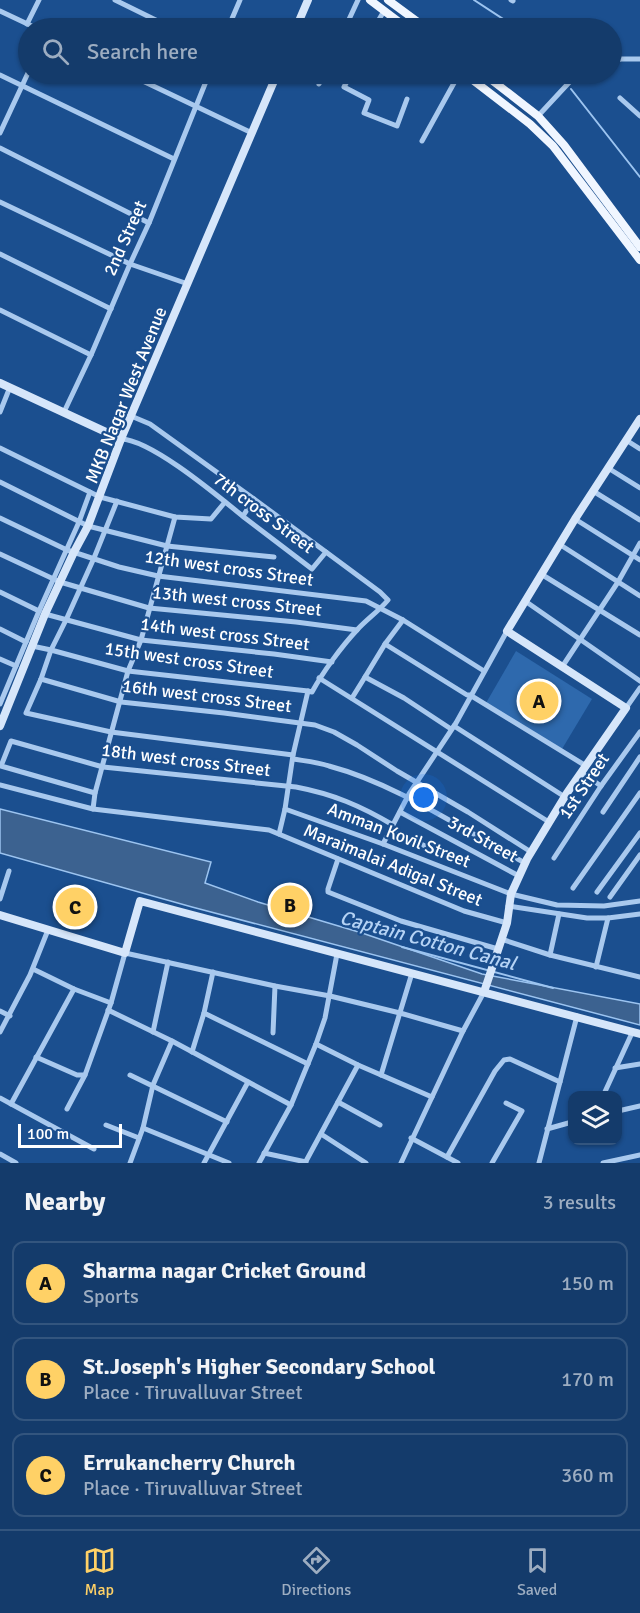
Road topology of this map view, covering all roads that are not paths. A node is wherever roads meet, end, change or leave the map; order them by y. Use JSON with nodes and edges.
{"nodes":[{"id":1,"x":39,"y":0,"type":"edge"},
{"id":2,"x":115,"y":0,"type":"edge"},
{"id":3,"x":240,"y":0,"type":"edge"},
{"id":4,"x":308,"y":0,"type":"edge"},
{"id":5,"x":358,"y":0,"type":"edge"},
{"id":6,"x":370,"y":0,"type":"edge"},
{"id":7,"x":388,"y":0,"type":"edge"},
{"id":8,"x":0,"y":11,"type":"edge"},
{"id":9,"x":384,"y":11,"type":"junction"},
{"id":10,"x":30,"y":18,"type":"edge"},
{"id":11,"x":152,"y":18,"type":"edge"},
{"id":12,"x":232,"y":18,"type":"edge"},
{"id":13,"x":300,"y":18,"type":"edge"},
{"id":14,"x":350,"y":18,"type":"edge"},
{"id":15,"x":380,"y":18,"type":"edge"},
{"id":16,"x":393,"y":18,"type":"edge"},
{"id":17,"x":412,"y":18,"type":"edge"},
{"id":18,"x":18,"y":20,"type":"edge"},
{"id":19,"x":622,"y":59,"type":"edge"},
{"id":20,"x":640,"y":59,"type":"edge"},
{"id":21,"x":0,"y":75,"type":"edge"},
{"id":22,"x":149,"y":84,"type":"edge"},
{"id":23,"x":205,"y":84,"type":"edge"},
{"id":24,"x":273,"y":84,"type":"edge"},
{"id":25,"x":346,"y":84,"type":"edge"},
{"id":26,"x":453,"y":84,"type":"edge"},
{"id":27,"x":478,"y":84,"type":"edge"},
{"id":28,"x":497,"y":84,"type":"edge"},
{"id":29,"x":568,"y":84,"type":"edge"},
{"id":30,"x":22,"y":86,"type":"junction"},
{"id":31,"x":620,"y":98,"type":"dead end"},
{"id":32,"x":407,"y":99,"type":"dead end"},
{"id":33,"x":196,"y":107,"type":"junction"},
{"id":34,"x":538,"y":116,"type":"junction"},
{"id":35,"x":640,"y":116,"type":"edge"},
{"id":36,"x":0,"y":133,"type":"edge"},
{"id":37,"x":252,"y":133,"type":"junction"},
{"id":38,"x":422,"y":141,"type":"dead end"},
{"id":39,"x":0,"y":148,"type":"edge"},
{"id":40,"x":174,"y":159,"type":"junction"},
{"id":41,"x":0,"y":202,"type":"edge"},
{"id":42,"x":150,"y":223,"type":"junction"},
{"id":43,"x":640,"y":247,"type":"edge"},
{"id":44,"x":0,"y":254,"type":"edge"},
{"id":45,"x":640,"y":260,"type":"edge"},
{"id":46,"x":130,"y":264,"type":"junction"},
{"id":47,"x":188,"y":284,"type":"junction"},
{"id":48,"x":111,"y":309,"type":"junction"},
{"id":49,"x":0,"y":310,"type":"edge"},
{"id":50,"x":91,"y":355,"type":"junction"},
{"id":51,"x":0,"y":382,"type":"edge"},
{"id":52,"x":10,"y":387,"type":"junction"},
{"id":53,"x":0,"y":412,"type":"edge"},
{"id":54,"x":64,"y":412,"type":"junction"},
{"id":55,"x":131,"y":416,"type":"junction"},
{"id":56,"x":640,"y":419,"type":"edge"},
{"id":57,"x":121,"y":439,"type":"junction"},
{"id":58,"x":626,"y":440,"type":"junction"},
{"id":59,"x":0,"y":448,"type":"edge"},
{"id":60,"x":640,"y":449,"type":"edge"},
{"id":61,"x":608,"y":468,"type":"junction"},
{"id":62,"x":0,"y":482,"type":"edge"},
{"id":63,"x":640,"y":488,"type":"edge"},
{"id":64,"x":593,"y":491,"type":"junction"},
{"id":65,"x":90,"y":492,"type":"junction"},
{"id":66,"x":100,"y":497,"type":"junction"},
{"id":67,"x":254,"y":500,"type":"junction"},
{"id":68,"x":117,"y":501,"type":"junction"},
{"id":69,"x":225,"y":502,"type":"junction"},
{"id":70,"x":243,"y":516,"type":"junction"},
{"id":71,"x":175,"y":517,"type":"junction"},
{"id":72,"x":0,"y":518,"type":"edge"},
{"id":73,"x":575,"y":519,"type":"junction"},
{"id":74,"x":640,"y":520,"type":"edge"},
{"id":75,"x":79,"y":522,"type":"junction"},
{"id":76,"x":88,"y":526,"type":"junction"},
{"id":77,"x":106,"y":531,"type":"junction"},
{"id":78,"x":640,"y":543,"type":"edge"},
{"id":79,"x":559,"y":544,"type":"junction"},
{"id":80,"x":167,"y":546,"type":"junction"},
{"id":81,"x":70,"y":551,"type":"junction"},
{"id":82,"x":326,"y":552,"type":"junction"},
{"id":83,"x":0,"y":554,"type":"edge"},
{"id":84,"x":633,"y":555,"type":"junction"},
{"id":85,"x":274,"y":557,"type":"dead end"},
{"id":86,"x":94,"y":558,"type":"junction"},
{"id":87,"x":640,"y":560,"type":"edge"},
{"id":88,"x":542,"y":574,"type":"junction"},
{"id":89,"x":158,"y":576,"type":"junction"},
{"id":90,"x":57,"y":580,"type":"junction"},
{"id":91,"x":618,"y":582,"type":"junction"},
{"id":92,"x":81,"y":588,"type":"junction"},
{"id":93,"x":0,"y":592,"type":"edge"},
{"id":94,"x":640,"y":596,"type":"edge"},
{"id":95,"x":525,"y":601,"type":"junction"},
{"id":96,"x":149,"y":608,"type":"junction"},
{"id":97,"x":381,"y":609,"type":"junction"},
{"id":98,"x":600,"y":610,"type":"junction"},
{"id":99,"x":42,"y":612,"type":"junction"},
{"id":100,"x":66,"y":620,"type":"junction"},
{"id":101,"x":403,"y":620,"type":"junction"},
{"id":102,"x":0,"y":628,"type":"edge"},
{"id":103,"x":357,"y":630,"type":"junction"},
{"id":104,"x":507,"y":631,"type":"junction"},
{"id":105,"x":640,"y":635,"type":"edge"},
{"id":106,"x":580,"y":639,"type":"junction"},
{"id":107,"x":141,"y":640,"type":"junction"},
{"id":108,"x":29,"y":644,"type":"junction"},
{"id":109,"x":385,"y":644,"type":"junction"},
{"id":110,"x":51,"y":650,"type":"junction"},
{"id":111,"x":24,"y":655,"type":"junction"},
{"id":112,"x":0,"y":659,"type":"edge"},
{"id":113,"x":332,"y":662,"type":"junction"},
{"id":114,"x":15,"y":666,"type":"junction"},
{"id":115,"x":562,"y":667,"type":"junction"},
{"id":116,"x":128,"y":671,"type":"junction"},
{"id":117,"x":484,"y":671,"type":"junction"},
{"id":118,"x":365,"y":677,"type":"junction"},
{"id":119,"x":320,"y":678,"type":"junction"},
{"id":120,"x":41,"y":679,"type":"junction"},
{"id":121,"x":640,"y":681,"type":"edge"},
{"id":122,"x":640,"y":688,"type":"edge"},
{"id":123,"x":308,"y":691,"type":"junction"},
{"id":124,"x":470,"y":695,"type":"junction"},
{"id":125,"x":352,"y":698,"type":"junction"},
{"id":126,"x":0,"y":702,"type":"edge"},
{"id":127,"x":121,"y":702,"type":"junction"},
{"id":128,"x":626,"y":708,"type":"junction"},
{"id":129,"x":300,"y":722,"type":"junction"},
{"id":130,"x":0,"y":726,"type":"edge"},
{"id":131,"x":453,"y":727,"type":"junction"},
{"id":132,"x":111,"y":732,"type":"junction"},
{"id":133,"x":640,"y":732,"type":"edge"},
{"id":134,"x":437,"y":752,"type":"junction"},
{"id":135,"x":293,"y":757,"type":"junction"},
{"id":136,"x":640,"y":757,"type":"edge"},
{"id":137,"x":102,"y":767,"type":"junction"},
{"id":138,"x":584,"y":770,"type":"junction"},
{"id":139,"x":417,"y":783,"type":"junction"},
{"id":140,"x":0,"y":785,"type":"edge"},
{"id":141,"x":602,"y":786,"type":"junction"},
{"id":142,"x":288,"y":788,"type":"junction"},
{"id":143,"x":95,"y":793,"type":"junction"},
{"id":144,"x":640,"y":793,"type":"edge"},
{"id":145,"x":565,"y":797,"type":"junction"},
{"id":146,"x":407,"y":798,"type":"junction"},
{"id":147,"x":93,"y":809,"type":"junction"},
{"id":148,"x":285,"y":809,"type":"junction"},
{"id":149,"x":400,"y":812,"type":"junction"},
{"id":150,"x":603,"y":812,"type":"dead end"},
{"id":151,"x":549,"y":822,"type":"junction"},
{"id":152,"x":392,"y":828,"type":"junction"},
{"id":153,"x":640,"y":833,"type":"edge"},
{"id":154,"x":279,"y":834,"type":"junction"},
{"id":155,"x":383,"y":844,"type":"junction"},
{"id":156,"x":531,"y":852,"type":"junction"},
{"id":157,"x":640,"y":855,"type":"edge"},
{"id":158,"x":455,"y":858,"type":"dead end"},
{"id":159,"x":554,"y":858,"type":"dead end"},
{"id":160,"x":338,"y":859,"type":"junction"},
{"id":161,"x":525,"y":863,"type":"junction"},
{"id":162,"x":9,"y":871,"type":"dead end"},
{"id":163,"x":519,"y":876,"type":"junction"},
{"id":164,"x":573,"y":888,"type":"dead end"},
{"id":165,"x":597,"y":892,"type":"dead end"},
{"id":166,"x":511,"y":894,"type":"junction"},
{"id":167,"x":610,"y":897,"type":"dead end"},
{"id":168,"x":0,"y":899,"type":"edge"},
{"id":169,"x":640,"y":901,"type":"edge"},
{"id":170,"x":508,"y":906,"type":"junction"},
{"id":171,"x":559,"y":914,"type":"junction"},
{"id":172,"x":640,"y":914,"type":"edge"},
{"id":173,"x":0,"y":915,"type":"edge"},
{"id":174,"x":608,"y":918,"type":"junction"},
{"id":175,"x":507,"y":923,"type":"junction"},
{"id":176,"x":48,"y":930,"type":"junction"},
{"id":177,"x":501,"y":939,"type":"junction"},
{"id":178,"x":498,"y":949,"type":"junction"},
{"id":179,"x":125,"y":953,"type":"junction"},
{"id":180,"x":337,"y":954,"type":"junction"},
{"id":181,"x":550,"y":954,"type":"junction"},
{"id":182,"x":168,"y":962,"type":"junction"},
{"id":183,"x":596,"y":967,"type":"junction"},
{"id":184,"x":33,"y":969,"type":"junction"},
{"id":185,"x":213,"y":972,"type":"junction"},
{"id":186,"x":412,"y":973,"type":"junction"},
{"id":187,"x":640,"y":977,"type":"edge"},
{"id":188,"x":275,"y":986,"type":"junction"},
{"id":189,"x":74,"y":989,"type":"junction"},
{"id":190,"x":485,"y":989,"type":"junction"},
{"id":191,"x":330,"y":996,"type":"junction"},
{"id":192,"x":111,"y":1003,"type":"junction"},
{"id":193,"x":108,"y":1010,"type":"junction"},
{"id":194,"x":0,"y":1011,"type":"edge"},
{"id":195,"x":204,"y":1013,"type":"junction"},
{"id":196,"x":400,"y":1013,"type":"junction"},
{"id":197,"x":10,"y":1016,"type":"junction"},
{"id":198,"x":577,"y":1016,"type":"junction"},
{"id":199,"x":0,"y":1032,"type":"edge"},
{"id":200,"x":153,"y":1032,"type":"junction"},
{"id":201,"x":463,"y":1032,"type":"junction"},
{"id":202,"x":636,"y":1033,"type":"edge"},
{"id":203,"x":273,"y":1034,"type":"dead end"},
{"id":204,"x":172,"y":1041,"type":"junction"},
{"id":205,"x":316,"y":1044,"type":"junction"},
{"id":206,"x":192,"y":1052,"type":"junction"},
{"id":207,"x":36,"y":1058,"type":"junction"},
{"id":208,"x":308,"y":1064,"type":"junction"},
{"id":209,"x":640,"y":1064,"type":"edge"},
{"id":210,"x":358,"y":1065,"type":"junction"},
{"id":211,"x":615,"y":1068,"type":"junction"},
{"id":212,"x":85,"y":1075,"type":"junction"},
{"id":213,"x":130,"y":1075,"type":"dead end"},
{"id":214,"x":381,"y":1075,"type":"junction"},
{"id":215,"x":248,"y":1082,"type":"junction"},
{"id":216,"x":560,"y":1082,"type":"junction"},
{"id":217,"x":153,"y":1085,"type":"junction"},
{"id":218,"x":605,"y":1091,"type":"edge"},
{"id":219,"x":432,"y":1097,"type":"junction"},
{"id":220,"x":0,"y":1098,"type":"edge"},
{"id":221,"x":338,"y":1102,"type":"junction"},
{"id":222,"x":506,"y":1103,"type":"dead end"},
{"id":223,"x":11,"y":1104,"type":"junction"},
{"id":224,"x":291,"y":1105,"type":"junction"},
{"id":225,"x":640,"y":1106,"type":"edge"},
{"id":226,"x":67,"y":1109,"type":"dead end"},
{"id":227,"x":622,"y":1111,"type":"edge"},
{"id":228,"x":227,"y":1122,"type":"junction"},
{"id":229,"x":568,"y":1123,"type":"edge"},
{"id":230,"x":106,"y":1125,"type":"dead end"},
{"id":231,"x":380,"y":1125,"type":"dead end"},
{"id":232,"x":142,"y":1128,"type":"junction"},
{"id":233,"x":548,"y":1129,"type":"junction"},
{"id":234,"x":321,"y":1134,"type":"junction"},
{"id":235,"x":139,"y":1137,"type":"junction"},
{"id":236,"x":411,"y":1138,"type":"junction"},
{"id":237,"x":94,"y":1149,"type":"dead end"},
{"id":238,"x":264,"y":1153,"type":"junction"},
{"id":239,"x":0,"y":1154,"type":"edge"},
{"id":240,"x":209,"y":1155,"type":"junction"},
{"id":241,"x":640,"y":1155,"type":"edge"},
{"id":242,"x":447,"y":1157,"type":"junction"},
{"id":243,"x":305,"y":1162,"type":"edge"},
{"id":244,"x":16,"y":1163,"type":"edge"},
{"id":245,"x":130,"y":1163,"type":"edge"},
{"id":246,"x":204,"y":1163,"type":"edge"},
{"id":247,"x":229,"y":1163,"type":"edge"},
{"id":248,"x":259,"y":1163,"type":"edge"},
{"id":249,"x":366,"y":1163,"type":"edge"},
{"id":250,"x":401,"y":1163,"type":"edge"},
{"id":251,"x":458,"y":1163,"type":"edge"},
{"id":252,"x":492,"y":1163,"type":"edge"},
{"id":253,"x":539,"y":1163,"type":"edge"},
{"id":254,"x":603,"y":1163,"type":"edge"}],
"edges":[{"from":1,"to":10,"type":"street"},
{"from":2,"to":11,"type":"street"},
{"from":3,"to":12,"type":"street"},
{"from":4,"to":13,"type":"street"},
{"from":5,"to":14,"type":"street"},
{"from":6,"to":9,"type":"main road"},
{"from":7,"to":17,"type":"main road"},
{"from":8,"to":18,"type":"street"},
{"from":9,"to":15,"type":"street"},
{"from":9,"to":16,"type":"main road"},
{"from":19,"to":20,"type":"street"},
{"from":21,"to":30,"type":"street"},
{"from":22,"to":33,"type":"street"},
{"from":23,"to":33,"type":"street","name":"2nd Street"},
{"from":24,"to":37,"type":"street","name":"MKB Nagar West Avenue"},
{"from":25,"to":32,"type":"street"},
{"from":26,"to":38,"type":"street"},
{"from":27,"to":45,"type":"main road"},
{"from":28,"to":34,"type":"main road"},
{"from":29,"to":34,"type":"street"},
{"from":30,"to":36,"type":"street"},
{"from":30,"to":40,"type":"street"},
{"from":31,"to":35,"type":"street"},
{"from":33,"to":37,"type":"street"},
{"from":33,"to":40,"type":"street","name":"2nd Street"},
{"from":34,"to":43,"type":"main road"},
{"from":37,"to":47,"type":"street","name":"MKB Nagar West Avenue"},
{"from":39,"to":42,"type":"street"},
{"from":40,"to":42,"type":"street","name":"2nd Street"},
{"from":41,"to":46,"type":"street"},
{"from":42,"to":46,"type":"street","name":"2nd Street"},
{"from":44,"to":48,"type":"street"},
{"from":46,"to":47,"type":"street"},
{"from":46,"to":48,"type":"street","name":"2nd Street"},
{"from":47,"to":55,"type":"street","name":"MKB Nagar West Avenue"},
{"from":48,"to":50,"type":"street","name":"2nd Street"},
{"from":49,"to":50,"type":"street"},
{"from":50,"to":54,"type":"street","name":"2nd Street"},
{"from":51,"to":52,"type":"street"},
{"from":52,"to":53,"type":"street"},
{"from":52,"to":54,"type":"street"},
{"from":54,"to":57,"type":"street"},
{"from":55,"to":57,"type":"street","name":"MKB Nagar West Avenue"},
{"from":55,"to":67,"type":"street"},
{"from":56,"to":58,"type":"street"},
{"from":57,"to":66,"type":"street","name":"MKB Nagar West Avenue"},
{"from":57,"to":69,"type":"street","name":"7th cross Street"},
{"from":58,"to":60,"type":"street"},
{"from":58,"to":61,"type":"street"},
{"from":59,"to":65,"type":"street"},
{"from":61,"to":63,"type":"street"},
{"from":61,"to":64,"type":"street"},
{"from":62,"to":75,"type":"street"},
{"from":64,"to":73,"type":"street"},
{"from":64,"to":74,"type":"street"},
{"from":65,"to":66,"type":"street"},
{"from":65,"to":75,"type":"street"},
{"from":66,"to":68,"type":"street"},
{"from":66,"to":76,"type":"street","name":"MKB Nagar West Avenue"},
{"from":67,"to":70,"type":"street"},
{"from":67,"to":82,"type":"street"},
{"from":68,"to":71,"type":"street"},
{"from":68,"to":77,"type":"street"},
{"from":69,"to":70,"type":"street","name":"7th cross Street"},
{"from":69,"to":71,"type":"street"},
{"from":70,"to":82,"type":"street","name":"7th cross Street"},
{"from":71,"to":80,"type":"street"},
{"from":72,"to":81,"type":"street","name":"12th west cross Street"},
{"from":73,"to":79,"type":"street"},
{"from":73,"to":84,"type":"street"},
{"from":75,"to":76,"type":"street"},
{"from":75,"to":81,"type":"street"},
{"from":76,"to":77,"type":"street"},
{"from":76,"to":81,"type":"street","name":"MKB Nagar West Avenue"},
{"from":77,"to":80,"type":"street"},
{"from":77,"to":86,"type":"street"},
{"from":78,"to":84,"type":"street"},
{"from":79,"to":88,"type":"street"},
{"from":79,"to":91,"type":"street"},
{"from":80,"to":85,"type":"street"},
{"from":80,"to":89,"type":"street"},
{"from":81,"to":86,"type":"street","name":"12th west cross Street"},
{"from":81,"to":90,"type":"street","name":"MKB Nagar West Avenue"},
{"from":82,"to":97,"type":"street","name":"7th cross Street"},
{"from":83,"to":90,"type":"street","name":"13th west cross Street"},
{"from":84,"to":87,"type":"street"},
{"from":84,"to":91,"type":"street"},
{"from":86,"to":89,"type":"street","name":"12th west cross Street"},
{"from":86,"to":92,"type":"street"},
{"from":88,"to":95,"type":"street"},
{"from":88,"to":98,"type":"street"},
{"from":89,"to":96,"type":"street"},
{"from":89,"to":97,"type":"street","name":"12th west cross Street"},
{"from":90,"to":92,"type":"street","name":"13th west cross Street"},
{"from":90,"to":99,"type":"street","name":"MKB Nagar West Avenue"},
{"from":91,"to":94,"type":"street"},
{"from":91,"to":98,"type":"street"},
{"from":92,"to":96,"type":"street","name":"13th west cross Street"},
{"from":92,"to":100,"type":"street"},
{"from":93,"to":99,"type":"street","name":"14th west cross Street"},
{"from":95,"to":104,"type":"street"},
{"from":95,"to":106,"type":"street"},
{"from":96,"to":103,"type":"street","name":"13th west cross Street"},
{"from":96,"to":107,"type":"street"},
{"from":97,"to":101,"type":"street","name":"12th west cross Street"},
{"from":97,"to":103,"type":"street"},
{"from":98,"to":105,"type":"street"},
{"from":98,"to":106,"type":"street"},
{"from":99,"to":100,"type":"street","name":"14th west cross Street"},
{"from":99,"to":108,"type":"street","name":"MKB Nagar West Avenue"},
{"from":100,"to":107,"type":"street","name":"14th west cross Street"},
{"from":100,"to":110,"type":"street"},
{"from":101,"to":109,"type":"street"},
{"from":101,"to":117,"type":"street","name":"12th west cross Street"},
{"from":102,"to":108,"type":"street","name":"15th west cross Street"},
{"from":103,"to":113,"type":"street"},
{"from":104,"to":115,"type":"street"},
{"from":104,"to":117,"type":"street"},
{"from":106,"to":115,"type":"street"},
{"from":106,"to":121,"type":"street"},
{"from":107,"to":113,"type":"street","name":"14th west cross Street"},
{"from":107,"to":116,"type":"street"},
{"from":108,"to":110,"type":"street","name":"15th west cross Street"},
{"from":108,"to":111,"type":"street","name":"MKB Nagar West Avenue"},
{"from":109,"to":118,"type":"street"},
{"from":109,"to":124,"type":"street"},
{"from":110,"to":116,"type":"street","name":"15th west cross Street"},
{"from":110,"to":120,"type":"street"},
{"from":111,"to":114,"type":"street"},
{"from":111,"to":130,"type":"street","name":"MKB Nagar West Avenue"},
{"from":112,"to":114,"type":"street"},
{"from":113,"to":119,"type":"street"},
{"from":114,"to":126,"type":"street"},
{"from":115,"to":128,"type":"street"},
{"from":116,"to":123,"type":"street","name":"15th west cross Street"},
{"from":116,"to":127,"type":"street"},
{"from":117,"to":124,"type":"street"},
{"from":118,"to":125,"type":"street"},
{"from":118,"to":131,"type":"street"},
{"from":119,"to":123,"type":"street"},
{"from":119,"to":125,"type":"street"},
{"from":120,"to":127,"type":"street","name":"16th west cross Street"},
{"from":120,"to":132,"type":"street"},
{"from":122,"to":128,"type":"street"},
{"from":123,"to":129,"type":"street"},
{"from":124,"to":131,"type":"street"},
{"from":124,"to":138,"type":"street"},
{"from":125,"to":134,"type":"street"},
{"from":127,"to":129,"type":"street","name":"16th west cross Street"},
{"from":127,"to":132,"type":"street"},
{"from":128,"to":138,"type":"street"},
{"from":129,"to":135,"type":"street"},
{"from":129,"to":139,"type":"street","name":"16th west cross Street"},
{"from":131,"to":134,"type":"street"},
{"from":131,"to":145,"type":"street"},
{"from":132,"to":135,"type":"street"},
{"from":132,"to":137,"type":"street"},
{"from":133,"to":141,"type":"street","name":"1st Street"},
{"from":134,"to":139,"type":"street"},
{"from":134,"to":151,"type":"street"},
{"from":135,"to":142,"type":"street"},
{"from":135,"to":146,"type":"street"},
{"from":136,"to":150,"type":"street"},
{"from":137,"to":142,"type":"street","name":"18th west cross Street"},
{"from":137,"to":143,"type":"street"},
{"from":137,"to":143,"type":"street","name":"18th west cross Street"},
{"from":138,"to":141,"type":"street"},
{"from":138,"to":145,"type":"street"},
{"from":139,"to":146,"type":"street"},
{"from":139,"to":156,"type":"street"},
{"from":140,"to":147,"type":"street","name":"Maraimalai Adigal Street"},
{"from":141,"to":159,"type":"street","name":"1st Street"},
{"from":142,"to":148,"type":"street"},
{"from":142,"to":152,"type":"street","name":"18th west cross Street"},
{"from":143,"to":147,"type":"street"},
{"from":144,"to":164,"type":"street"},
{"from":145,"to":151,"type":"street"},
{"from":146,"to":149,"type":"street"},
{"from":146,"to":161,"type":"street"},
{"from":147,"to":154,"type":"street","name":"Maraimalai Adigal Street"},
{"from":148,"to":154,"type":"street"},
{"from":148,"to":155,"type":"street","name":"Amman Kovil Street"},
{"from":149,"to":152,"type":"street"},
{"from":149,"to":163,"type":"street","name":"3rd Street"},
{"from":151,"to":156,"type":"street"},
{"from":152,"to":155,"type":"street"},
{"from":152,"to":158,"type":"street","name":"18th west cross Street"},
{"from":153,"to":165,"type":"street"},
{"from":154,"to":160,"type":"street","name":"Maraimalai Adigal Street"},
{"from":155,"to":166,"type":"street","name":"Amman Kovil Street"},
{"from":156,"to":161,"type":"street"},
{"from":157,"to":167,"type":"street"},
{"from":160,"to":175,"type":"street","name":"Maraimalai Adigal Street"},
{"from":160,"to":178,"type":"street"},
{"from":161,"to":163,"type":"street"},
{"from":162,"to":168,"type":"street"},
{"from":163,"to":166,"type":"street"},
{"from":166,"to":169,"type":"street","name":"Amman Kovil Street"},
{"from":166,"to":170,"type":"street"},
{"from":170,"to":171,"type":"street"},
{"from":170,"to":175,"type":"street"},
{"from":171,"to":174,"type":"street"},
{"from":171,"to":181,"type":"street"},
{"from":172,"to":174,"type":"street"},
{"from":173,"to":176,"type":"street"},
{"from":174,"to":183,"type":"street"},
{"from":175,"to":177,"type":"street"},
{"from":176,"to":179,"type":"street"},
{"from":176,"to":184,"type":"street"},
{"from":177,"to":178,"type":"street"},
{"from":177,"to":181,"type":"street"},
{"from":178,"to":190,"type":"street"},
{"from":179,"to":180,"type":"street"},
{"from":179,"to":182,"type":"street"},
{"from":179,"to":192,"type":"street"},
{"from":180,"to":186,"type":"street"},
{"from":180,"to":191,"type":"street"},
{"from":181,"to":183,"type":"street"},
{"from":182,"to":185,"type":"street"},
{"from":182,"to":200,"type":"street"},
{"from":183,"to":187,"type":"street"},
{"from":184,"to":189,"type":"street"},
{"from":184,"to":197,"type":"street"},
{"from":185,"to":188,"type":"street"},
{"from":185,"to":195,"type":"street"},
{"from":186,"to":190,"type":"street"},
{"from":186,"to":196,"type":"street"},
{"from":188,"to":191,"type":"street"},
{"from":188,"to":203,"type":"street"},
{"from":189,"to":192,"type":"street"},
{"from":189,"to":207,"type":"street"},
{"from":190,"to":198,"type":"street"},
{"from":190,"to":201,"type":"street"},
{"from":191,"to":196,"type":"street"},
{"from":191,"to":205,"type":"street"},
{"from":192,"to":193,"type":"street"},
{"from":193,"to":200,"type":"street"},
{"from":193,"to":212,"type":"street"},
{"from":194,"to":197,"type":"street"},
{"from":195,"to":206,"type":"street"},
{"from":195,"to":208,"type":"street"},
{"from":196,"to":201,"type":"street"},
{"from":196,"to":214,"type":"street"},
{"from":197,"to":199,"type":"street"},
{"from":198,"to":202,"type":"street"},
{"from":198,"to":216,"type":"street"},
{"from":200,"to":204,"type":"street"},
{"from":201,"to":219,"type":"street"},
{"from":202,"to":211,"type":"street"},
{"from":204,"to":206,"type":"street"},
{"from":204,"to":217,"type":"street"},
{"from":205,"to":208,"type":"street"},
{"from":205,"to":210,"type":"street"},
{"from":206,"to":215,"type":"street"},
{"from":207,"to":212,"type":"street"},
{"from":207,"to":223,"type":"street"},
{"from":208,"to":224,"type":"street"},
{"from":209,"to":211,"type":"street"},
{"from":210,"to":214,"type":"street"},
{"from":210,"to":221,"type":"street"},
{"from":211,"to":218,"type":"street"},
{"from":212,"to":226,"type":"street"},
{"from":213,"to":217,"type":"street"},
{"from":214,"to":219,"type":"street"},
{"from":215,"to":224,"type":"street"},
{"from":215,"to":228,"type":"street"},
{"from":216,"to":233,"type":"street"},
{"from":216,"to":242,"type":"street"},
{"from":217,"to":228,"type":"street"},
{"from":217,"to":232,"type":"street"},
{"from":219,"to":236,"type":"street"},
{"from":220,"to":223,"type":"street"},
{"from":221,"to":231,"type":"street"},
{"from":221,"to":234,"type":"street"},
{"from":222,"to":252,"type":"street"},
{"from":223,"to":237,"type":"street"},
{"from":224,"to":238,"type":"street"},
{"from":225,"to":227,"type":"street"},
{"from":228,"to":240,"type":"street"},
{"from":229,"to":233,"type":"street"},
{"from":230,"to":235,"type":"street"},
{"from":232,"to":235,"type":"street"},
{"from":232,"to":240,"type":"street"},
{"from":233,"to":253,"type":"street"},
{"from":234,"to":243,"type":"street"},
{"from":234,"to":249,"type":"street"},
{"from":235,"to":245,"type":"street"},
{"from":236,"to":242,"type":"street"},
{"from":236,"to":250,"type":"street"},
{"from":238,"to":243,"type":"street"},
{"from":238,"to":248,"type":"street"},
{"from":239,"to":244,"type":"street"},
{"from":240,"to":246,"type":"street"},
{"from":240,"to":247,"type":"street"},
{"from":241,"to":254,"type":"street"},
{"from":242,"to":251,"type":"street"}]}
